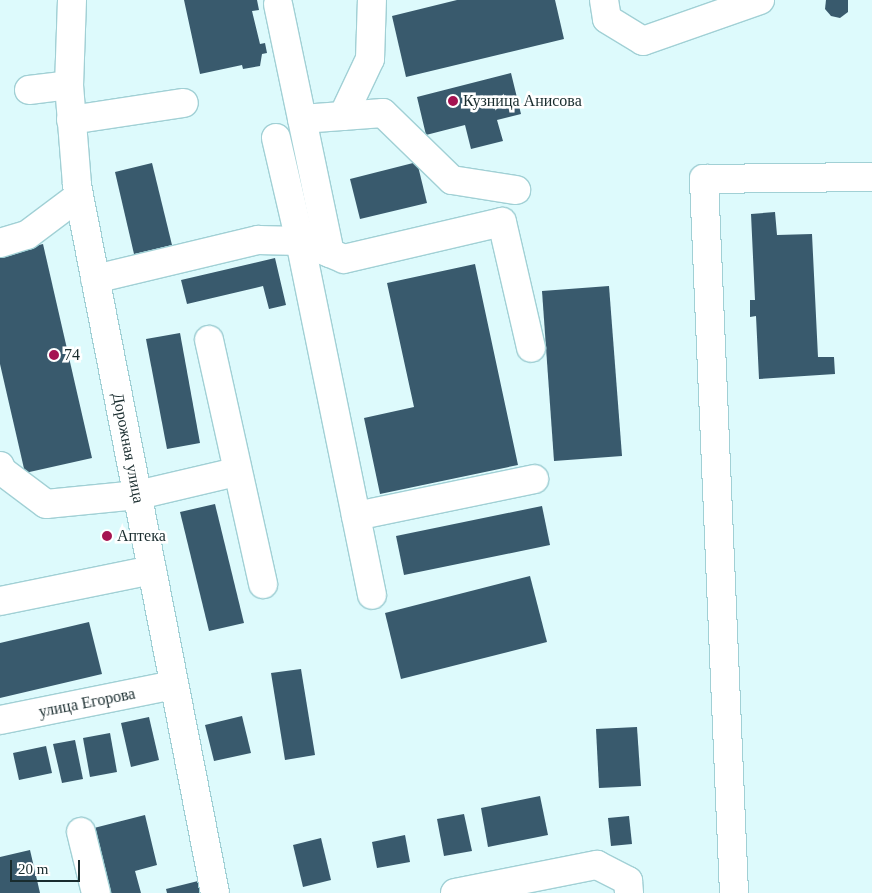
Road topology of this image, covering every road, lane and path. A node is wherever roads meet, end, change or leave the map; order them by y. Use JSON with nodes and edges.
{"nodes":[{"id":1,"x":72,"y":0,"type":"edge"},
{"id":2,"x":372,"y":0,"type":"edge"},
{"id":3,"x":604,"y":0,"type":"edge"},
{"id":4,"x":760,"y":0,"type":"edge"},
{"id":5,"x":278,"y":4,"type":"dead end"},
{"id":6,"x":69,"y":85,"type":"junction"},
{"id":7,"x":29,"y":90,"type":"dead end"},
{"id":8,"x":184,"y":103,"type":"dead end"},
{"id":9,"x":343,"y":116,"type":"junction"},
{"id":10,"x":302,"y":118,"type":"junction"},
{"id":11,"x":72,"y":120,"type":"junction"},
{"id":12,"x":276,"y":138,"type":"dead end"},
{"id":13,"x":872,"y":177,"type":"edge"},
{"id":14,"x":516,"y":190,"type":"dead end"},
{"id":15,"x":79,"y":196,"type":"junction"},
{"id":16,"x":300,"y":241,"type":"junction"},
{"id":17,"x":0,"y":243,"type":"edge"},
{"id":18,"x":330,"y":252,"type":"junction"},
{"id":19,"x":95,"y":279,"type":"junction"},
{"id":20,"x":208,"y":340,"type":"dead end"},
{"id":21,"x":531,"y":348,"type":"dead end"},
{"id":22,"x":0,"y":466,"type":"edge"},
{"id":23,"x":236,"y":472,"type":"junction"},
{"id":24,"x":534,"y":479,"type":"dead end"},
{"id":25,"x":138,"y":495,"type":"junction"},
{"id":26,"x":356,"y":516,"type":"junction"},
{"id":27,"x":152,"y":570,"type":"junction"},
{"id":28,"x":263,"y":584,"type":"dead end"},
{"id":29,"x":372,"y":596,"type":"dead end"},
{"id":30,"x":0,"y":601,"type":"edge"},
{"id":31,"x":174,"y":685,"type":"junction"},
{"id":32,"x":0,"y":720,"type":"edge"},
{"id":33,"x":81,"y":832,"type":"dead end"},
{"id":34,"x":96,"y":893,"type":"edge"},
{"id":35,"x":215,"y":893,"type":"edge"},
{"id":36,"x":455,"y":893,"type":"edge"},
{"id":37,"x":629,"y":893,"type":"edge"},
{"id":38,"x":734,"y":893,"type":"edge"}],
"edges":[{"from":1,"to":6,"type":"main road","name":"Дорожная улица"},
{"from":2,"to":9,"type":"main road"},
{"from":3,"to":4,"type":"main road"},
{"from":5,"to":10,"type":"main road"},
{"from":6,"to":7,"type":"main road"},
{"from":6,"to":11,"type":"main road","name":"Дорожная улица"},
{"from":8,"to":11,"type":"main road"},
{"from":9,"to":10,"type":"main road"},
{"from":9,"to":14,"type":"main road"},
{"from":10,"to":18,"type":"main road"},
{"from":11,"to":15,"type":"main road","name":"Дорожная улица"},
{"from":12,"to":16,"type":"main road"},
{"from":13,"to":38,"type":"main road"},
{"from":15,"to":17,"type":"main road"},
{"from":15,"to":19,"type":"main road","name":"Дорожная улица"},
{"from":16,"to":18,"type":"main road"},
{"from":16,"to":19,"type":"main road"},
{"from":16,"to":26,"type":"main road"},
{"from":18,"to":21,"type":"main road"},
{"from":19,"to":25,"type":"main road","name":"Дорожная улица"},
{"from":20,"to":23,"type":"main road"},
{"from":22,"to":25,"type":"main road"},
{"from":23,"to":25,"type":"main road"},
{"from":23,"to":28,"type":"main road"},
{"from":24,"to":26,"type":"main road"},
{"from":25,"to":27,"type":"main road","name":"Дорожная улица"},
{"from":26,"to":29,"type":"main road"},
{"from":27,"to":30,"type":"main road"},
{"from":27,"to":31,"type":"main road","name":"Дорожная улица"},
{"from":31,"to":32,"type":"main road","name":"улица Егорова"},
{"from":31,"to":35,"type":"main road","name":"Дорожная улица"},
{"from":33,"to":34,"type":"main road"},
{"from":36,"to":37,"type":"main road"}]}
